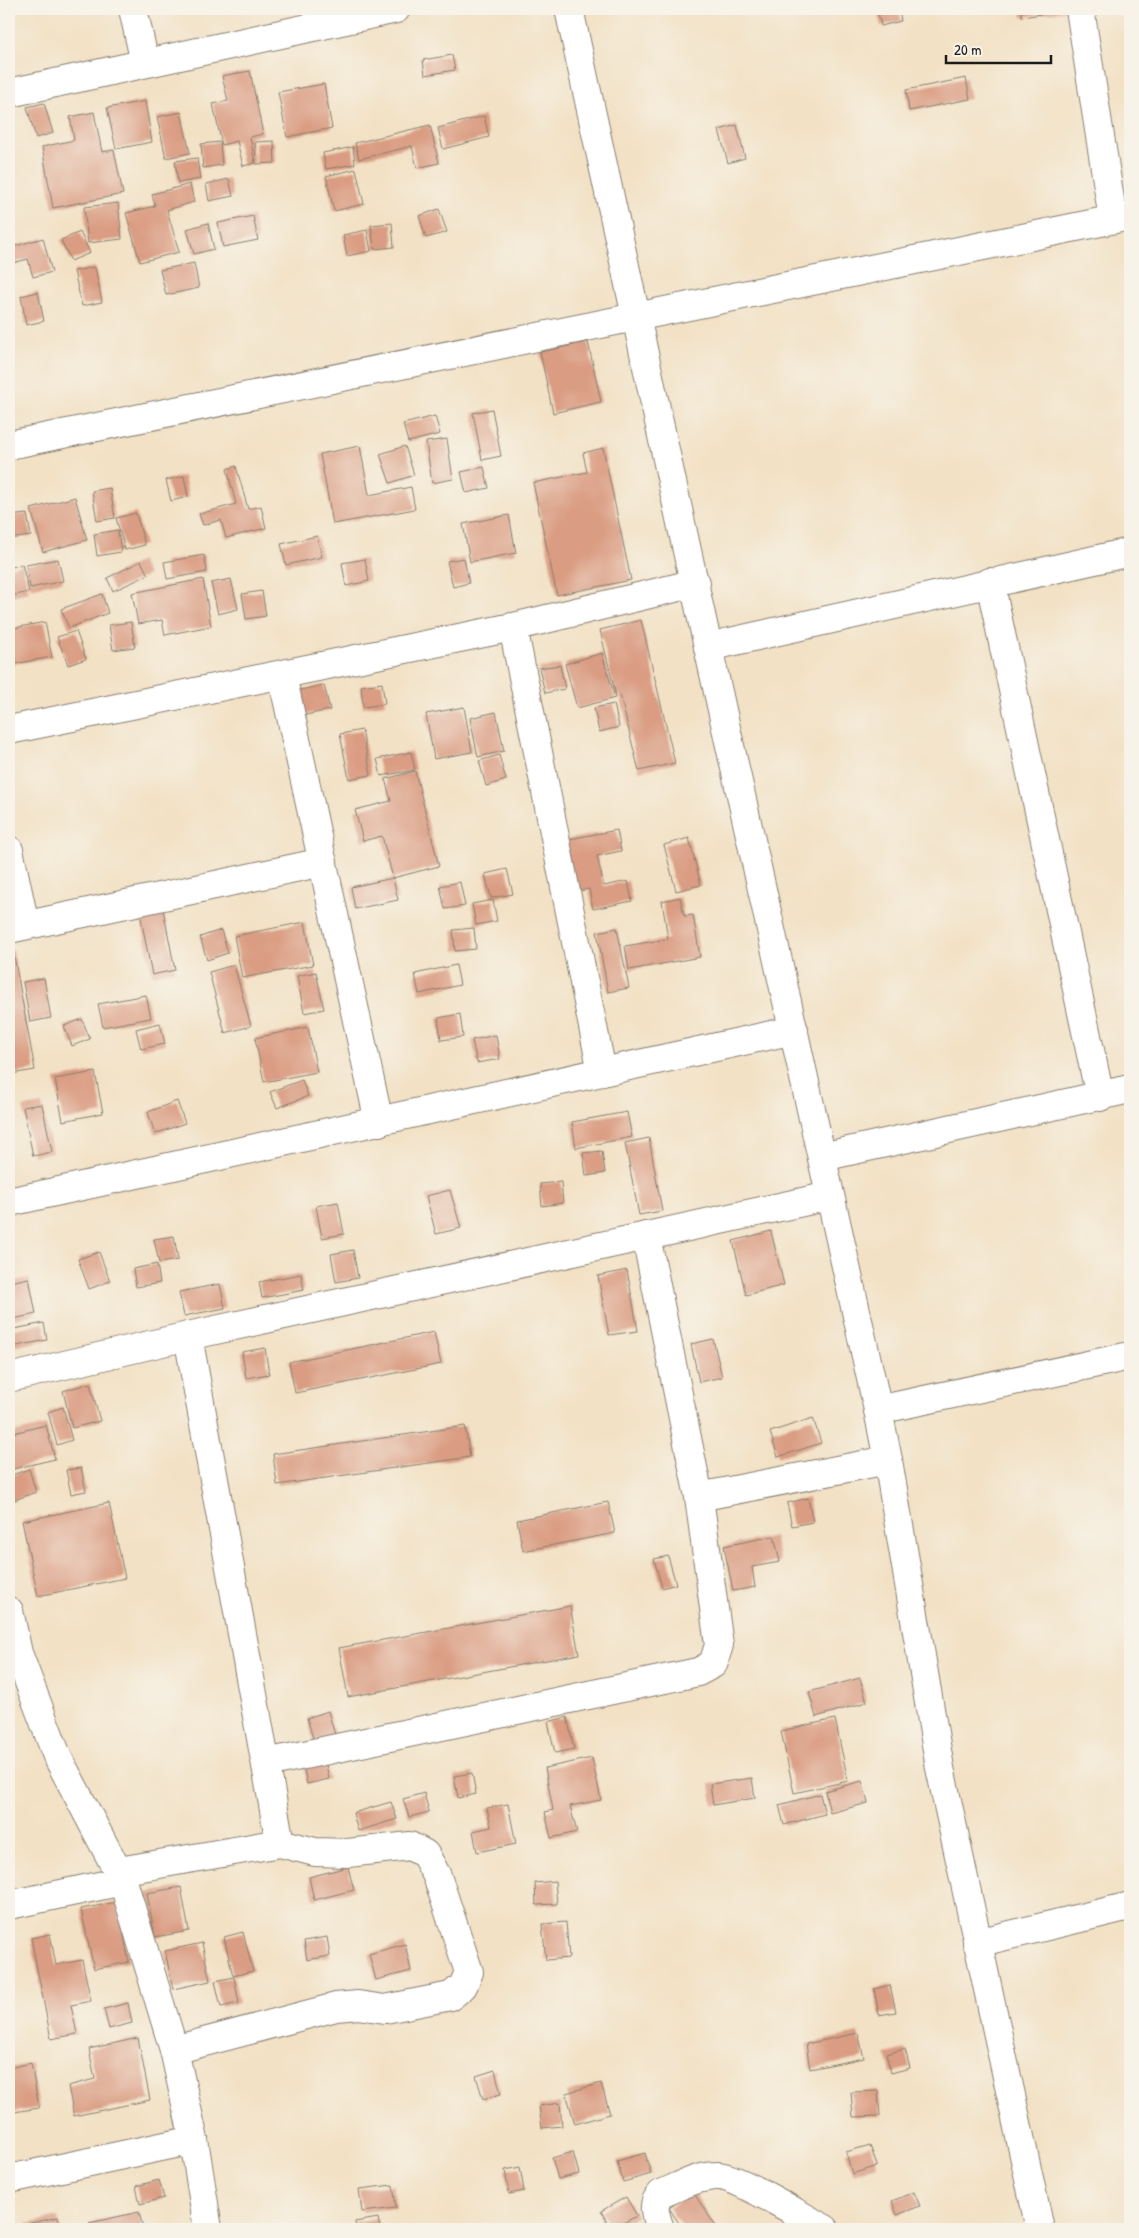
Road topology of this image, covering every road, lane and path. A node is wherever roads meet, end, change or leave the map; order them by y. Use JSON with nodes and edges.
{"nodes":[{"id":1,"x":133,"y":9,"type":"edge"},
{"id":2,"x":569,"y":9,"type":"edge"},
{"id":3,"x":1080,"y":9,"type":"edge"},
{"id":4,"x":382,"y":10,"type":"edge"},
{"id":5,"x":145,"y":63,"type":"junction"},
{"id":6,"x":9,"y":93,"type":"edge"},
{"id":7,"x":1122,"y":218,"type":"edge"},
{"id":8,"x":637,"y":316,"type":"junction"},
{"id":9,"x":9,"y":444,"type":"edge"},
{"id":10,"x":1130,"y":552,"type":"edge"},
{"id":11,"x":990,"y":582,"type":"junction"},
{"id":12,"x":696,"y":583,"type":"junction"},
{"id":13,"x":513,"y":627,"type":"junction"},
{"id":14,"x":708,"y":647,"type":"junction"},
{"id":15,"x":282,"y":675,"type":"junction"},
{"id":16,"x":9,"y":730,"type":"edge"},
{"id":17,"x":9,"y":850,"type":"edge"},
{"id":18,"x":323,"y":862,"type":"junction"},
{"id":19,"x":17,"y":927,"type":"edge"},
{"id":20,"x":794,"y":1030,"type":"junction"},
{"id":21,"x":602,"y":1072,"type":"junction"},
{"id":22,"x":1130,"y":1090,"type":"edge"},
{"id":23,"x":1100,"y":1097,"type":"junction"},
{"id":24,"x":379,"y":1122,"type":"junction"},
{"id":25,"x":822,"y":1157,"type":"junction"},
{"id":26,"x":830,"y":1196,"type":"junction"},
{"id":27,"x":9,"y":1202,"type":"edge"},
{"id":28,"x":646,"y":1236,"type":"junction"},
{"id":29,"x":188,"y":1336,"type":"junction"},
{"id":30,"x":1130,"y":1356,"type":"edge"},
{"id":31,"x":9,"y":1378,"type":"edge"},
{"id":32,"x":878,"y":1410,"type":"junction"},
{"id":33,"x":888,"y":1460,"type":"junction"},
{"id":34,"x":699,"y":1497,"type":"junction"},
{"id":35,"x":9,"y":1611,"type":"edge"},
{"id":36,"x":266,"y":1763,"type":"junction"},
{"id":37,"x":280,"y":1843,"type":"junction"},
{"id":38,"x":121,"y":1876,"type":"junction"},
{"id":39,"x":9,"y":1905,"type":"edge"},
{"id":40,"x":1130,"y":1906,"type":"edge"},
{"id":41,"x":977,"y":1943,"type":"junction"},
{"id":42,"x":174,"y":2050,"type":"junction"},
{"id":43,"x":194,"y":2140,"type":"junction"},
{"id":44,"x":9,"y":2179,"type":"edge"},
{"id":45,"x":208,"y":2229,"type":"edge"},
{"id":46,"x":660,"y":2229,"type":"edge"},
{"id":47,"x":824,"y":2229,"type":"edge"},
{"id":48,"x":1040,"y":2229,"type":"edge"}],
"edges":[{"from":1,"to":5,"type":"street"},
{"from":2,"to":8,"type":"street"},
{"from":3,"to":7,"type":"street"},
{"from":4,"to":5,"type":"street"},
{"from":5,"to":6,"type":"street"},
{"from":7,"to":8,"type":"street"},
{"from":8,"to":9,"type":"street"},
{"from":8,"to":12,"type":"street"},
{"from":10,"to":11,"type":"street"},
{"from":11,"to":14,"type":"street"},
{"from":11,"to":23,"type":"street"},
{"from":12,"to":13,"type":"street"},
{"from":12,"to":14,"type":"street"},
{"from":13,"to":15,"type":"street"},
{"from":13,"to":21,"type":"street"},
{"from":14,"to":20,"type":"street"},
{"from":15,"to":16,"type":"street"},
{"from":15,"to":18,"type":"street"},
{"from":17,"to":19,"type":"street"},
{"from":18,"to":19,"type":"street"},
{"from":18,"to":24,"type":"street"},
{"from":20,"to":21,"type":"street"},
{"from":20,"to":25,"type":"street"},
{"from":21,"to":24,"type":"street"},
{"from":22,"to":23,"type":"street"},
{"from":23,"to":25,"type":"street"},
{"from":24,"to":27,"type":"street"},
{"from":25,"to":26,"type":"street"},
{"from":26,"to":28,"type":"street"},
{"from":26,"to":32,"type":"street"},
{"from":28,"to":29,"type":"street"},
{"from":28,"to":34,"type":"street"},
{"from":29,"to":31,"type":"street"},
{"from":29,"to":36,"type":"street"},
{"from":30,"to":32,"type":"street"},
{"from":32,"to":33,"type":"street"},
{"from":33,"to":34,"type":"street"},
{"from":33,"to":41,"type":"street"},
{"from":34,"to":36,"type":"street"},
{"from":35,"to":38,"type":"street"},
{"from":36,"to":37,"type":"street"},
{"from":37,"to":38,"type":"street"},
{"from":37,"to":42,"type":"street"},
{"from":38,"to":39,"type":"street"},
{"from":38,"to":42,"type":"street"},
{"from":40,"to":41,"type":"street"},
{"from":41,"to":48,"type":"street"},
{"from":42,"to":43,"type":"street"},
{"from":43,"to":44,"type":"street"},
{"from":43,"to":45,"type":"street"},
{"from":46,"to":47,"type":"street"}]}
